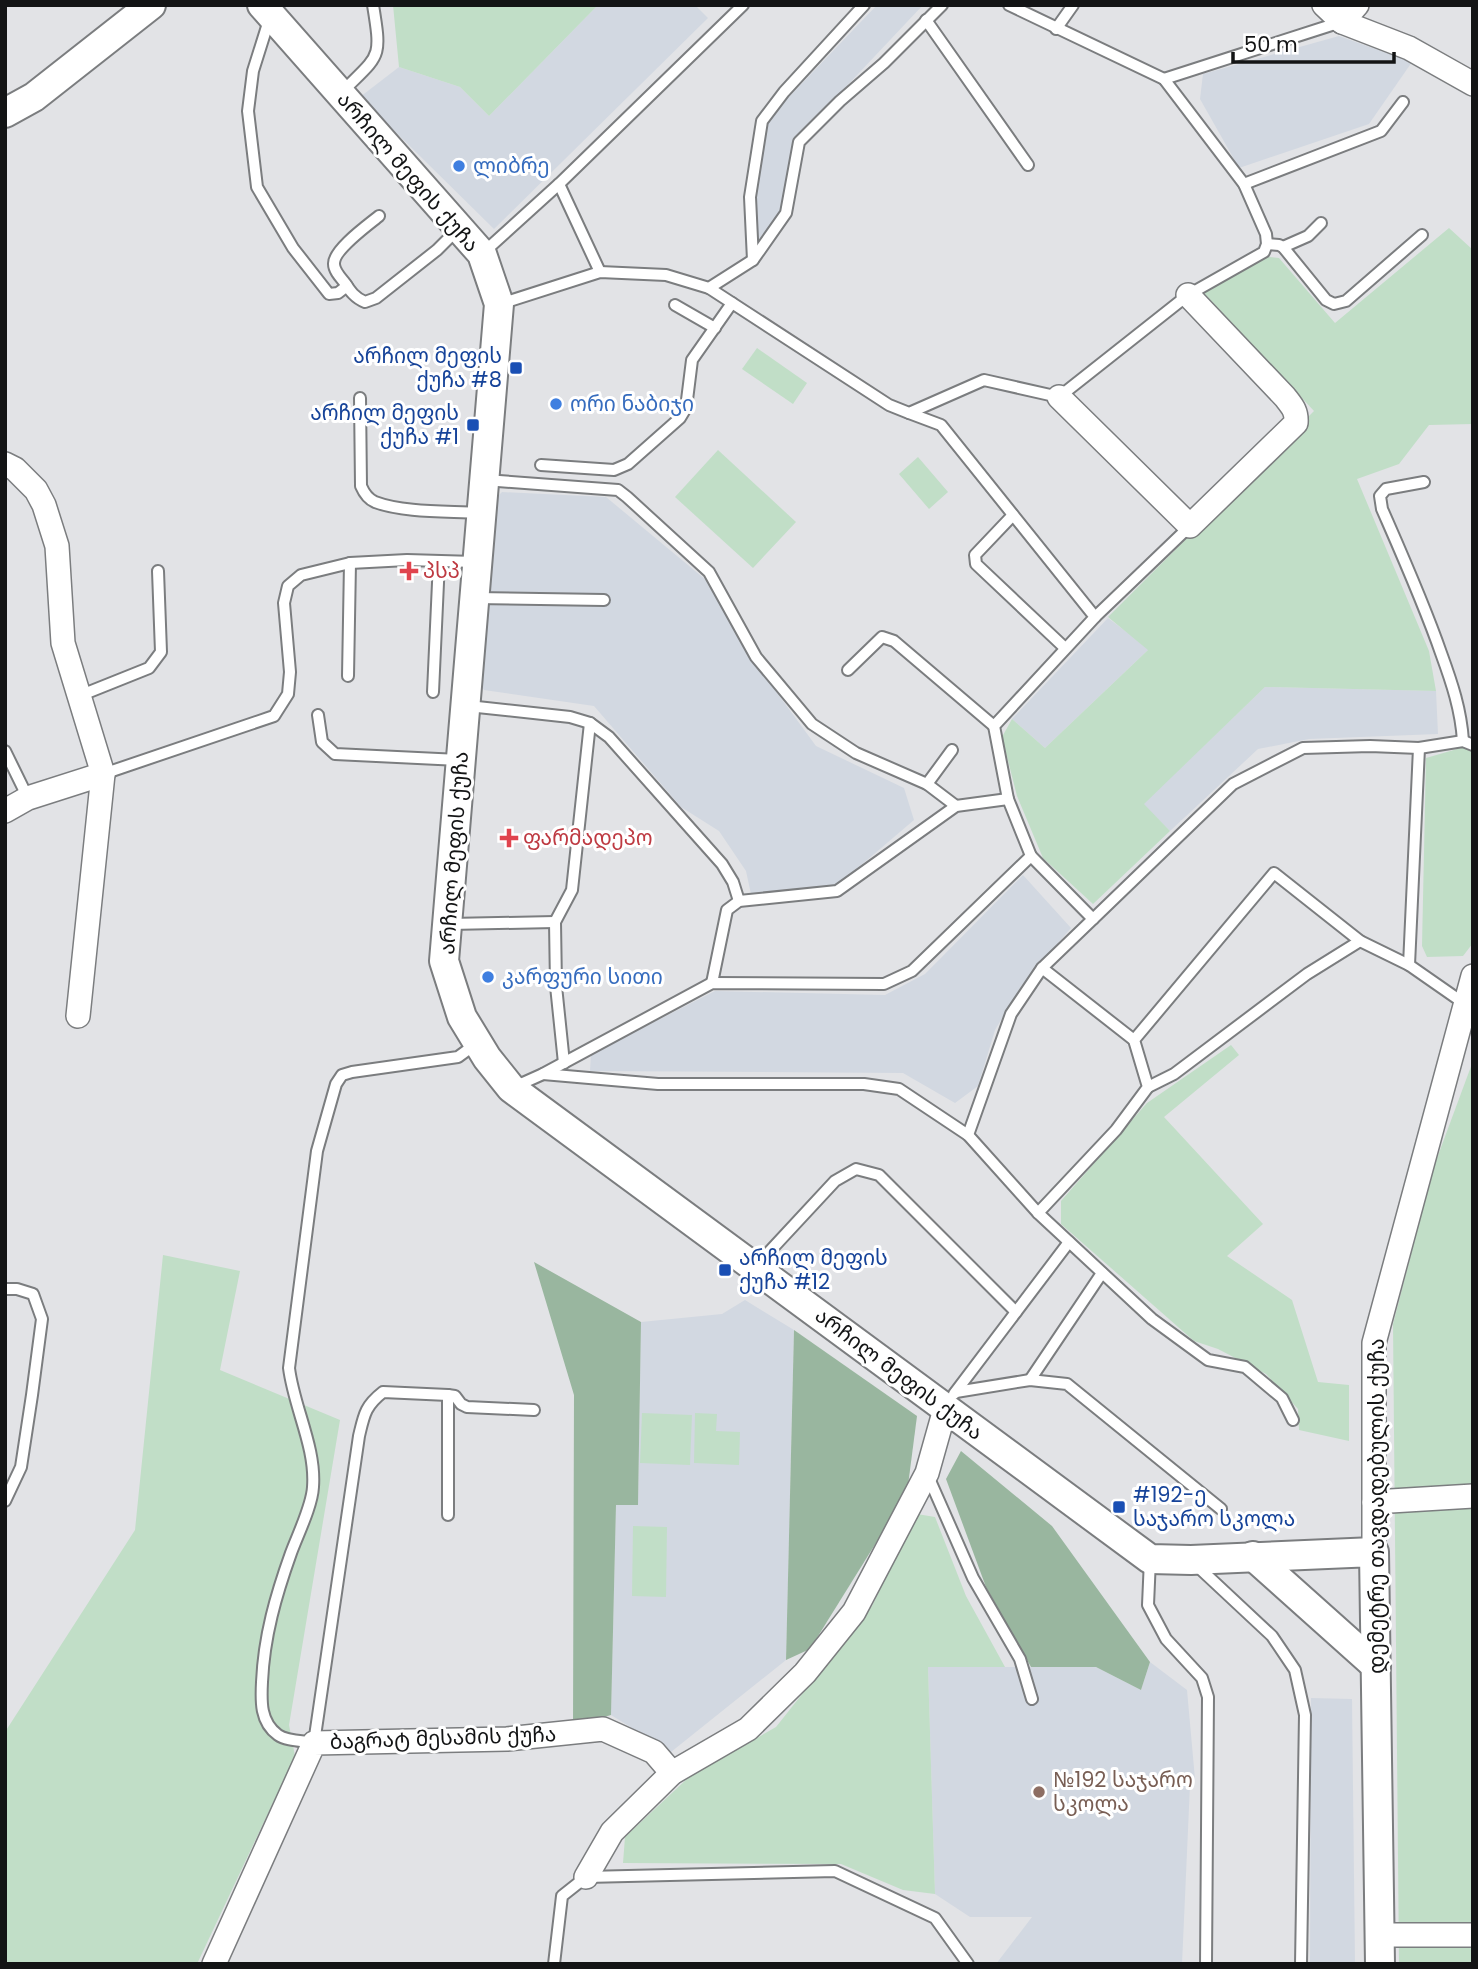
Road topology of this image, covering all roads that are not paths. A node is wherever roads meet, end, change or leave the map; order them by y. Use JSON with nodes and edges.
{"nodes":[{"id":1,"x":151,"y":5,"type":"edge"},
{"id":2,"x":373,"y":5,"type":"edge"},
{"id":3,"x":743,"y":5,"type":"edge"},
{"id":4,"x":864,"y":5,"type":"edge"},
{"id":5,"x":942,"y":5,"type":"edge"},
{"id":6,"x":1009,"y":5,"type":"edge"},
{"id":7,"x":1073,"y":5,"type":"edge"},
{"id":8,"x":1324,"y":5,"type":"edge"},
{"id":9,"x":267,"y":10,"type":"edge"},
{"id":10,"x":1350,"y":14,"type":"edge"},
{"id":11,"x":926,"y":20,"type":"junction"},
{"id":12,"x":1056,"y":29,"type":"junction"},
{"id":13,"x":1164,"y":79,"type":"junction"},
{"id":14,"x":1473,"y":84,"type":"edge"},
{"id":15,"x":340,"y":94,"type":"junction"},
{"id":16,"x":1404,"y":102,"type":"dead end"},
{"id":17,"x":5,"y":113,"type":"edge"},
{"id":18,"x":1028,"y":165,"type":"dead end"},
{"id":19,"x":559,"y":184,"type":"junction"},
{"id":20,"x":1244,"y":184,"type":"junction"},
{"id":21,"x":379,"y":216,"type":"dead end"},
{"id":22,"x":1321,"y":223,"type":"dead end"},
{"id":23,"x":459,"y":229,"type":"junction"},
{"id":24,"x":1422,"y":235,"type":"dead end"},
{"id":25,"x":1267,"y":244,"type":"junction"},
{"id":26,"x":1283,"y":247,"type":"junction"},
{"id":27,"x":482,"y":254,"type":"junction"},
{"id":28,"x":753,"y":260,"type":"junction"},
{"id":29,"x":600,"y":272,"type":"junction"},
{"id":30,"x":346,"y":286,"type":"junction"},
{"id":31,"x":709,"y":288,"type":"junction"},
{"id":32,"x":1188,"y":295,"type":"junction"},
{"id":33,"x":732,"y":303,"type":"junction"},
{"id":34,"x":499,"y":304,"type":"junction"},
{"id":35,"x":675,"y":305,"type":"dead end"},
{"id":36,"x":715,"y":328,"type":"junction"},
{"id":37,"x":1059,"y":397,"type":"junction"},
{"id":38,"x":360,"y":398,"type":"dead end"},
{"id":39,"x":909,"y":413,"type":"junction"},
{"id":40,"x":5,"y":464,"type":"edge"},
{"id":41,"x":541,"y":465,"type":"dead end"},
{"id":42,"x":485,"y":480,"type":"junction"},
{"id":43,"x":1423,"y":482,"type":"dead end"},
{"id":44,"x":482,"y":513,"type":"junction"},
{"id":45,"x":1013,"y":515,"type":"junction"},
{"id":46,"x":1191,"y":526,"type":"junction"},
{"id":47,"x":439,"y":561,"type":"junction"},
{"id":48,"x":478,"y":562,"type":"junction"},
{"id":49,"x":351,"y":563,"type":"junction"},
{"id":50,"x":158,"y":571,"type":"dead end"},
{"id":51,"x":475,"y":598,"type":"junction"},
{"id":52,"x":604,"y":600,"type":"dead end"},
{"id":53,"x":1095,"y":618,"type":"junction"},
{"id":54,"x":1065,"y":648,"type":"junction"},
{"id":55,"x":848,"y":670,"type":"dead end"},
{"id":56,"x":348,"y":676,"type":"dead end"},
{"id":57,"x":433,"y":692,"type":"dead end"},
{"id":58,"x":79,"y":696,"type":"junction"},
{"id":59,"x":466,"y":706,"type":"junction"},
{"id":60,"x":318,"y":715,"type":"dead end"},
{"id":61,"x":590,"y":723,"type":"junction"},
{"id":62,"x":994,"y":726,"type":"junction"},
{"id":63,"x":1468,"y":743,"type":"edge"},
{"id":64,"x":1419,"y":748,"type":"junction"},
{"id":65,"x":952,"y":750,"type":"dead end"},
{"id":66,"x":5,"y":751,"type":"edge"},
{"id":67,"x":461,"y":760,"type":"junction"},
{"id":68,"x":103,"y":774,"type":"junction"},
{"id":69,"x":927,"y":784,"type":"junction"},
{"id":70,"x":28,"y":798,"type":"junction"},
{"id":71,"x":1008,"y":799,"type":"junction"},
{"id":72,"x":956,"y":806,"type":"junction"},
{"id":73,"x":5,"y":811,"type":"edge"},
{"id":74,"x":1031,"y":856,"type":"junction"},
{"id":75,"x":739,"y":901,"type":"junction"},
{"id":76,"x":1093,"y":919,"type":"junction"},
{"id":77,"x":555,"y":922,"type":"junction"},
{"id":78,"x":447,"y":924,"type":"junction"},
{"id":79,"x":1360,"y":941,"type":"junction"},
{"id":80,"x":1409,"y":965,"type":"junction"},
{"id":81,"x":1042,"y":968,"type":"junction"},
{"id":82,"x":1473,"y":976,"type":"edge"},
{"id":83,"x":712,"y":983,"type":"junction"},
{"id":84,"x":1465,"y":1004,"type":"junction"},
{"id":85,"x":78,"y":1016,"type":"dead end"},
{"id":86,"x":1465,"y":1037,"type":"edge"},
{"id":87,"x":1134,"y":1040,"type":"junction"},
{"id":88,"x":478,"y":1042,"type":"junction"},
{"id":89,"x":564,"y":1063,"type":"junction"},
{"id":90,"x":543,"y":1074,"type":"junction"},
{"id":91,"x":1148,"y":1087,"type":"junction"},
{"id":92,"x":511,"y":1088,"type":"junction"},
{"id":93,"x":968,"y":1135,"type":"junction"},
{"id":94,"x":1038,"y":1213,"type":"junction"},
{"id":95,"x":1069,"y":1242,"type":"junction"},
{"id":96,"x":755,"y":1266,"type":"junction"},
{"id":97,"x":1102,"y":1273,"type":"junction"},
{"id":98,"x":5,"y":1289,"type":"edge"},
{"id":99,"x":1016,"y":1312,"type":"junction"},
{"id":100,"x":1030,"y":1380,"type":"junction"},
{"id":101,"x":448,"y":1395,"type":"junction"},
{"id":102,"x":950,"y":1401,"type":"junction"},
{"id":103,"x":534,"y":1410,"type":"dead end"},
{"id":104,"x":1293,"y":1420,"type":"dead end"},
{"id":105,"x":927,"y":1473,"type":"junction"},
{"id":106,"x":1473,"y":1496,"type":"edge"},
{"id":107,"x":5,"y":1501,"type":"edge"},
{"id":108,"x":1374,"y":1502,"type":"junction"},
{"id":109,"x":1221,"y":1509,"type":"dead end"},
{"id":110,"x":448,"y":1515,"type":"dead end"},
{"id":111,"x":1374,"y":1552,"type":"junction"},
{"id":112,"x":1253,"y":1556,"type":"junction"},
{"id":113,"x":1150,"y":1559,"type":"junction"},
{"id":114,"x":1191,"y":1560,"type":"junction"},
{"id":115,"x":1376,"y":1666,"type":"junction"},
{"id":116,"x":1032,"y":1699,"type":"dead end"},
{"id":117,"x":314,"y":1743,"type":"junction"},
{"id":118,"x":672,"y":1773,"type":"junction"},
{"id":119,"x":586,"y":1877,"type":"junction"},
{"id":120,"x":1379,"y":1935,"type":"junction"},
{"id":121,"x":1473,"y":1935,"type":"edge"},
{"id":122,"x":214,"y":1964,"type":"edge"},
{"id":123,"x":554,"y":1964,"type":"edge"},
{"id":124,"x":968,"y":1964,"type":"edge"},
{"id":125,"x":1206,"y":1964,"type":"edge"},
{"id":126,"x":1301,"y":1964,"type":"edge"},
{"id":127,"x":1380,"y":1964,"type":"edge"}],
"edges":[{"from":1,"to":17,"type":"street"},
{"from":2,"to":15,"type":"lane"},
{"from":3,"to":19,"type":"lane"},
{"from":4,"to":28,"type":"lane"},
{"from":5,"to":11,"type":"lane"},
{"from":6,"to":12,"type":"lane"},
{"from":7,"to":12,"type":"lane"},
{"from":8,"to":10,"type":"street"},
{"from":9,"to":15,"type":"street","name":"არჩილ მეფის ქუჩა"},
{"from":9,"to":30,"type":"lane"},
{"from":10,"to":13,"type":"lane"},
{"from":10,"to":14,"type":"street"},
{"from":11,"to":18,"type":"lane"},
{"from":11,"to":28,"type":"lane"},
{"from":12,"to":13,"type":"lane"},
{"from":13,"to":20,"type":"lane"},
{"from":15,"to":23,"type":"street","name":"არჩილ მეფის ქუჩა"},
{"from":16,"to":20,"type":"lane"},
{"from":19,"to":27,"type":"lane"},
{"from":19,"to":29,"type":"lane"},
{"from":20,"to":25,"type":"lane"},
{"from":21,"to":30,"type":"lane"},
{"from":22,"to":26,"type":"lane"},
{"from":23,"to":27,"type":"street","name":"არჩილ მეფის ქუჩა"},
{"from":23,"to":30,"type":"lane"},
{"from":24,"to":26,"type":"lane"},
{"from":25,"to":26,"type":"lane"},
{"from":25,"to":32,"type":"lane"},
{"from":27,"to":34,"type":"street","name":"არჩილ მეფის ქუჩა"},
{"from":28,"to":31,"type":"lane"},
{"from":29,"to":31,"type":"lane"},
{"from":29,"to":34,"type":"lane"},
{"from":31,"to":33,"type":"lane"},
{"from":32,"to":37,"type":"lane"},
{"from":32,"to":46,"type":"street"},
{"from":33,"to":36,"type":"lane"},
{"from":33,"to":39,"type":"lane"},
{"from":34,"to":42,"type":"street","name":"არჩილ მეფის ქუჩა"},
{"from":35,"to":36,"type":"lane"},
{"from":36,"to":41,"type":"lane"},
{"from":37,"to":39,"type":"lane"},
{"from":37,"to":46,"type":"street"},
{"from":38,"to":44,"type":"lane"},
{"from":39,"to":45,"type":"lane"},
{"from":40,"to":58,"type":"street"},
{"from":42,"to":44,"type":"street","name":"არჩილ მეფის ქუჩა"},
{"from":42,"to":69,"type":"lane"},
{"from":43,"to":63,"type":"lane"},
{"from":44,"to":48,"type":"street","name":"არჩილ მეფის ქუჩა"},
{"from":45,"to":53,"type":"lane"},
{"from":45,"to":54,"type":"lane"},
{"from":46,"to":53,"type":"lane"},
{"from":47,"to":48,"type":"lane"},
{"from":47,"to":49,"type":"lane"},
{"from":47,"to":57,"type":"lane"},
{"from":48,"to":51,"type":"street","name":"არჩილ მეფის ქუჩა"},
{"from":49,"to":56,"type":"lane"},
{"from":49,"to":68,"type":"lane"},
{"from":50,"to":58,"type":"lane"},
{"from":51,"to":52,"type":"lane"},
{"from":51,"to":59,"type":"street","name":"არჩილ მეფის ქუჩა"},
{"from":53,"to":54,"type":"lane"},
{"from":54,"to":62,"type":"lane"},
{"from":55,"to":62,"type":"lane"},
{"from":58,"to":68,"type":"street"},
{"from":59,"to":61,"type":"lane"},
{"from":59,"to":67,"type":"street","name":"არჩილ მეფის ქუჩა"},
{"from":60,"to":67,"type":"lane"},
{"from":61,"to":75,"type":"lane"},
{"from":61,"to":77,"type":"lane"},
{"from":62,"to":71,"type":"lane"},
{"from":63,"to":64,"type":"lane"},
{"from":64,"to":76,"type":"lane"},
{"from":64,"to":80,"type":"lane"},
{"from":65,"to":69,"type":"lane"},
{"from":66,"to":70,"type":"lane"},
{"from":67,"to":78,"type":"street","name":"არჩილ მეფის ქუჩა"},
{"from":68,"to":70,"type":"street"},
{"from":68,"to":85,"type":"street"},
{"from":69,"to":72,"type":"lane"},
{"from":70,"to":73,"type":"street"},
{"from":71,"to":72,"type":"lane"},
{"from":71,"to":74,"type":"lane"},
{"from":72,"to":75,"type":"lane"},
{"from":74,"to":76,"type":"lane"},
{"from":74,"to":83,"type":"lane"},
{"from":75,"to":83,"type":"lane"},
{"from":76,"to":81,"type":"lane"},
{"from":77,"to":78,"type":"lane"},
{"from":77,"to":89,"type":"lane"},
{"from":78,"to":88,"type":"street","name":"არჩილ მეფის ქუჩა"},
{"from":79,"to":80,"type":"lane"},
{"from":79,"to":87,"type":"lane"},
{"from":79,"to":91,"type":"lane"},
{"from":80,"to":84,"type":"lane"},
{"from":81,"to":87,"type":"lane"},
{"from":81,"to":93,"type":"lane"},
{"from":82,"to":84,"type":"street","name":"დემეტრე თავდადებულის ქუჩა"},
{"from":83,"to":89,"type":"lane"},
{"from":84,"to":86,"type":"street","name":"დემეტრე თავდადებულის ქუჩა"},
{"from":86,"to":108,"type":"street","name":"დემეტრე თავდადებულის ქუჩა"},
{"from":87,"to":91,"type":"lane"},
{"from":88,"to":92,"type":"street","name":"არჩილ მეფის ქუჩა"},
{"from":88,"to":117,"type":"lane"},
{"from":89,"to":90,"type":"lane"},
{"from":90,"to":92,"type":"lane"},
{"from":90,"to":93,"type":"lane"},
{"from":91,"to":94,"type":"lane"},
{"from":92,"to":96,"type":"street","name":"არჩილ მეფის ქუჩა"},
{"from":93,"to":94,"type":"lane"},
{"from":94,"to":95,"type":"lane"},
{"from":95,"to":97,"type":"lane"},
{"from":95,"to":99,"type":"lane"},
{"from":96,"to":99,"type":"lane"},
{"from":96,"to":102,"type":"street","name":"არჩილ მეფის ქუჩა"},
{"from":97,"to":100,"type":"lane"},
{"from":97,"to":104,"type":"lane"},
{"from":98,"to":107,"type":"lane"},
{"from":99,"to":102,"type":"lane"},
{"from":100,"to":102,"type":"lane"},
{"from":100,"to":109,"type":"lane"},
{"from":101,"to":103,"type":"lane"},
{"from":101,"to":110,"type":"lane"},
{"from":101,"to":117,"type":"lane"},
{"from":102,"to":105,"type":"street"},
{"from":102,"to":113,"type":"street","name":"არჩილ მეფის ქუჩა"},
{"from":105,"to":116,"type":"lane"},
{"from":105,"to":118,"type":"street"},
{"from":106,"to":108,"type":"street"},
{"from":108,"to":111,"type":"street","name":"დემეტრე თავდადებულის ქუჩა"},
{"from":111,"to":112,"type":"street"},
{"from":111,"to":115,"type":"street","name":"დემეტრე თავდადებულის ქუჩა"},
{"from":112,"to":114,"type":"street"},
{"from":112,"to":115,"type":"street"},
{"from":113,"to":114,"type":"street"},
{"from":113,"to":125,"type":"lane"},
{"from":114,"to":126,"type":"lane"},
{"from":115,"to":120,"type":"street","name":"დემეტრე თავდადებულის ქუჩა"},
{"from":117,"to":118,"type":"street","name":"ბაგრატ მესამის ქუჩა"},
{"from":117,"to":122,"type":"street","name":"ბაგრატ მესამის ქუჩა"},
{"from":118,"to":119,"type":"street"},
{"from":119,"to":123,"type":"lane"},
{"from":119,"to":124,"type":"lane"},
{"from":120,"to":121,"type":"street"},
{"from":120,"to":127,"type":"street","name":"დემეტრე თავდადებულის ქუჩა"}]}
